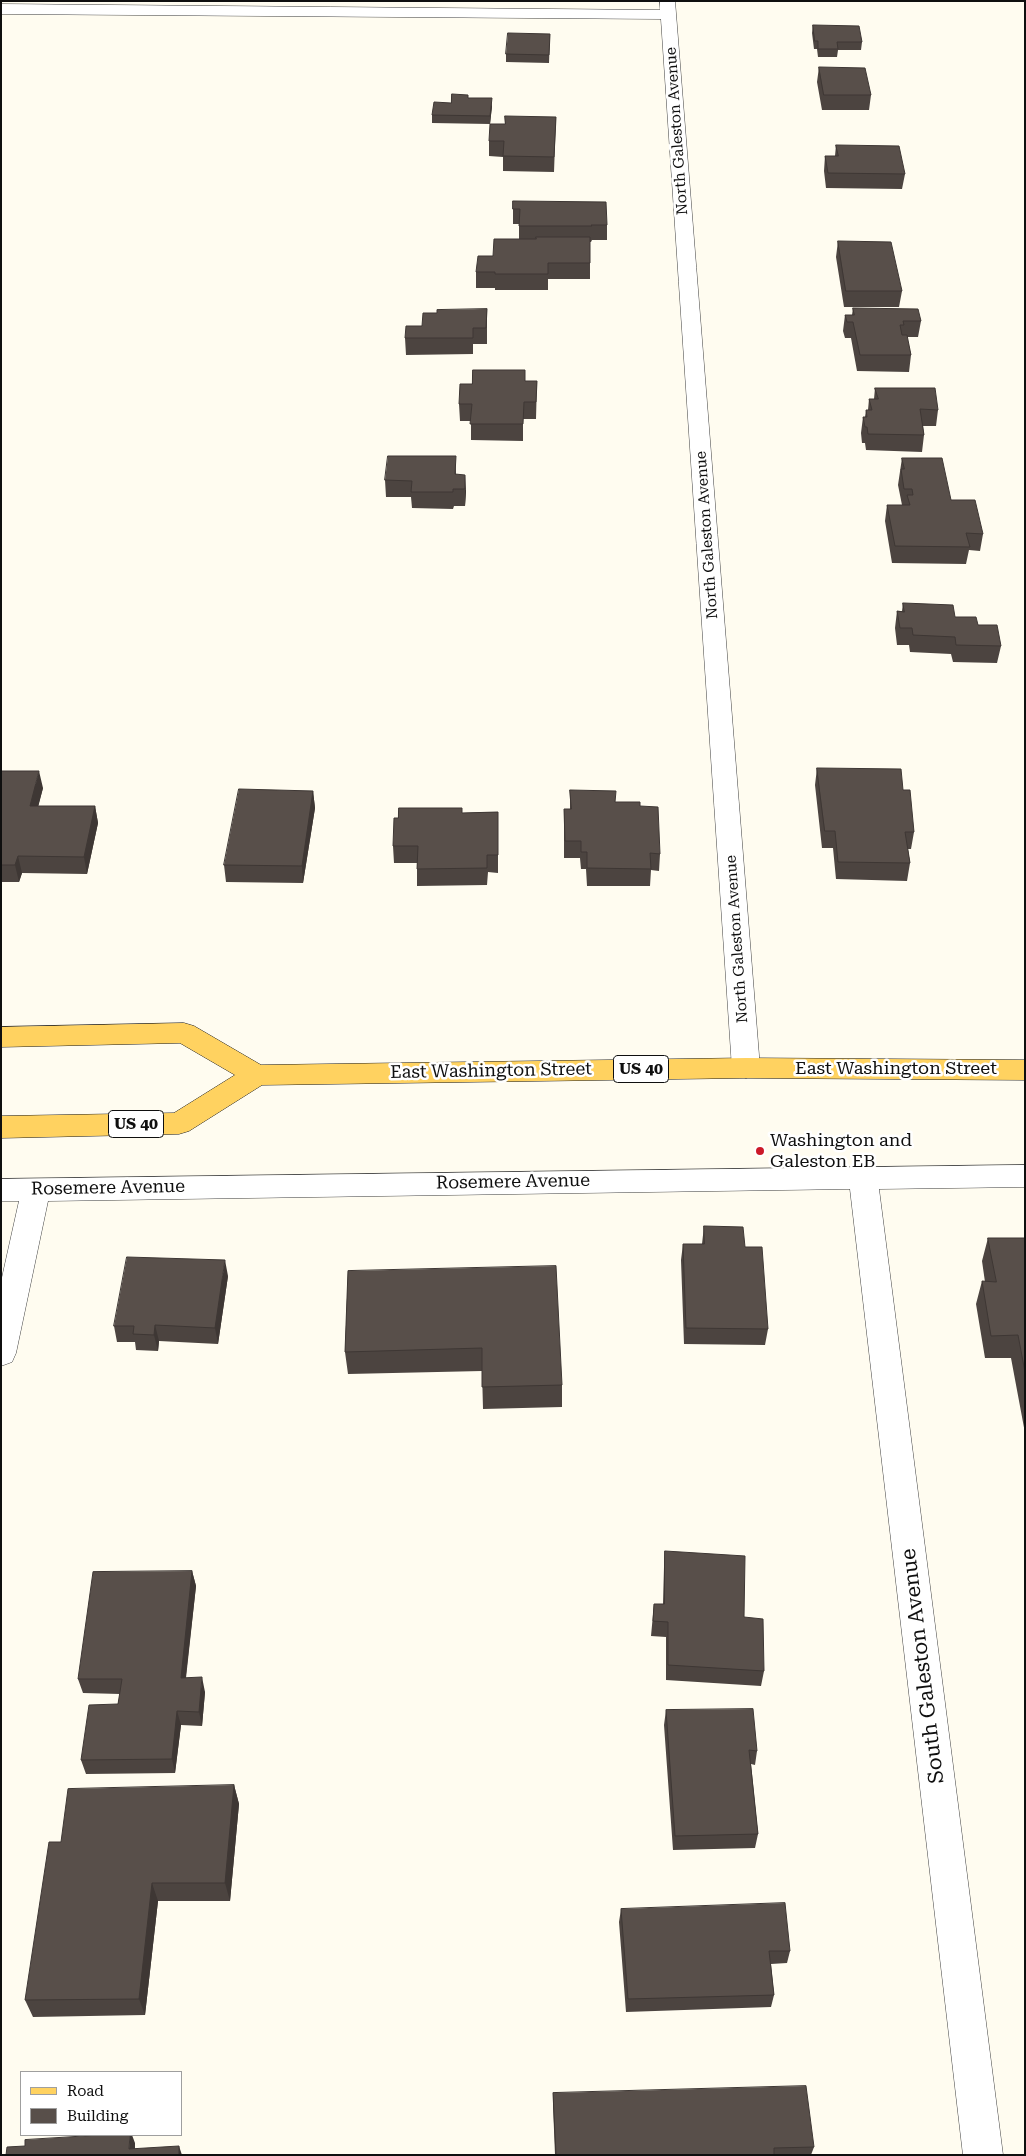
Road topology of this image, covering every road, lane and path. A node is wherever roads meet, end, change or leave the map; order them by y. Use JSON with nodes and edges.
{"nodes":[{"id":1,"x":668,"y":8,"type":"edge"},
{"id":2,"x":1,"y":9,"type":"edge"},
{"id":3,"x":1,"y":1037,"type":"edge"},
{"id":4,"x":746,"y":1068,"type":"junction"},
{"id":5,"x":1025,"y":1070,"type":"edge"},
{"id":6,"x":257,"y":1074,"type":"junction"},
{"id":7,"x":1,"y":1127,"type":"edge"},
{"id":8,"x":1025,"y":1176,"type":"edge"},
{"id":9,"x":863,"y":1177,"type":"junction"},
{"id":10,"x":1,"y":1190,"type":"edge"},
{"id":11,"x":36,"y":1190,"type":"junction"},
{"id":12,"x":1,"y":1352,"type":"edge"},
{"id":13,"x":983,"y":2155,"type":"edge"}],
"edges":[{"from":1,"to":2,"type":"street"},
{"from":1,"to":4,"type":"street","name":"North Galeston Avenue"},
{"from":3,"to":6,"type":"main road"},
{"from":4,"to":5,"type":"main road","name":"East Washington Street","number":"US 40"},
{"from":4,"to":6,"type":"main road","name":"East Washington Street","number":"US 40"},
{"from":6,"to":7,"type":"main road","number":"US 40"},
{"from":8,"to":9,"type":"street","name":"Rosemere Avenue"},
{"from":9,"to":11,"type":"street","name":"Rosemere Avenue"},
{"from":9,"to":13,"type":"street","name":"South Galeston Avenue"},
{"from":10,"to":11,"type":"street","name":"Rosemere Avenue"},
{"from":11,"to":12,"type":"street"}]}
